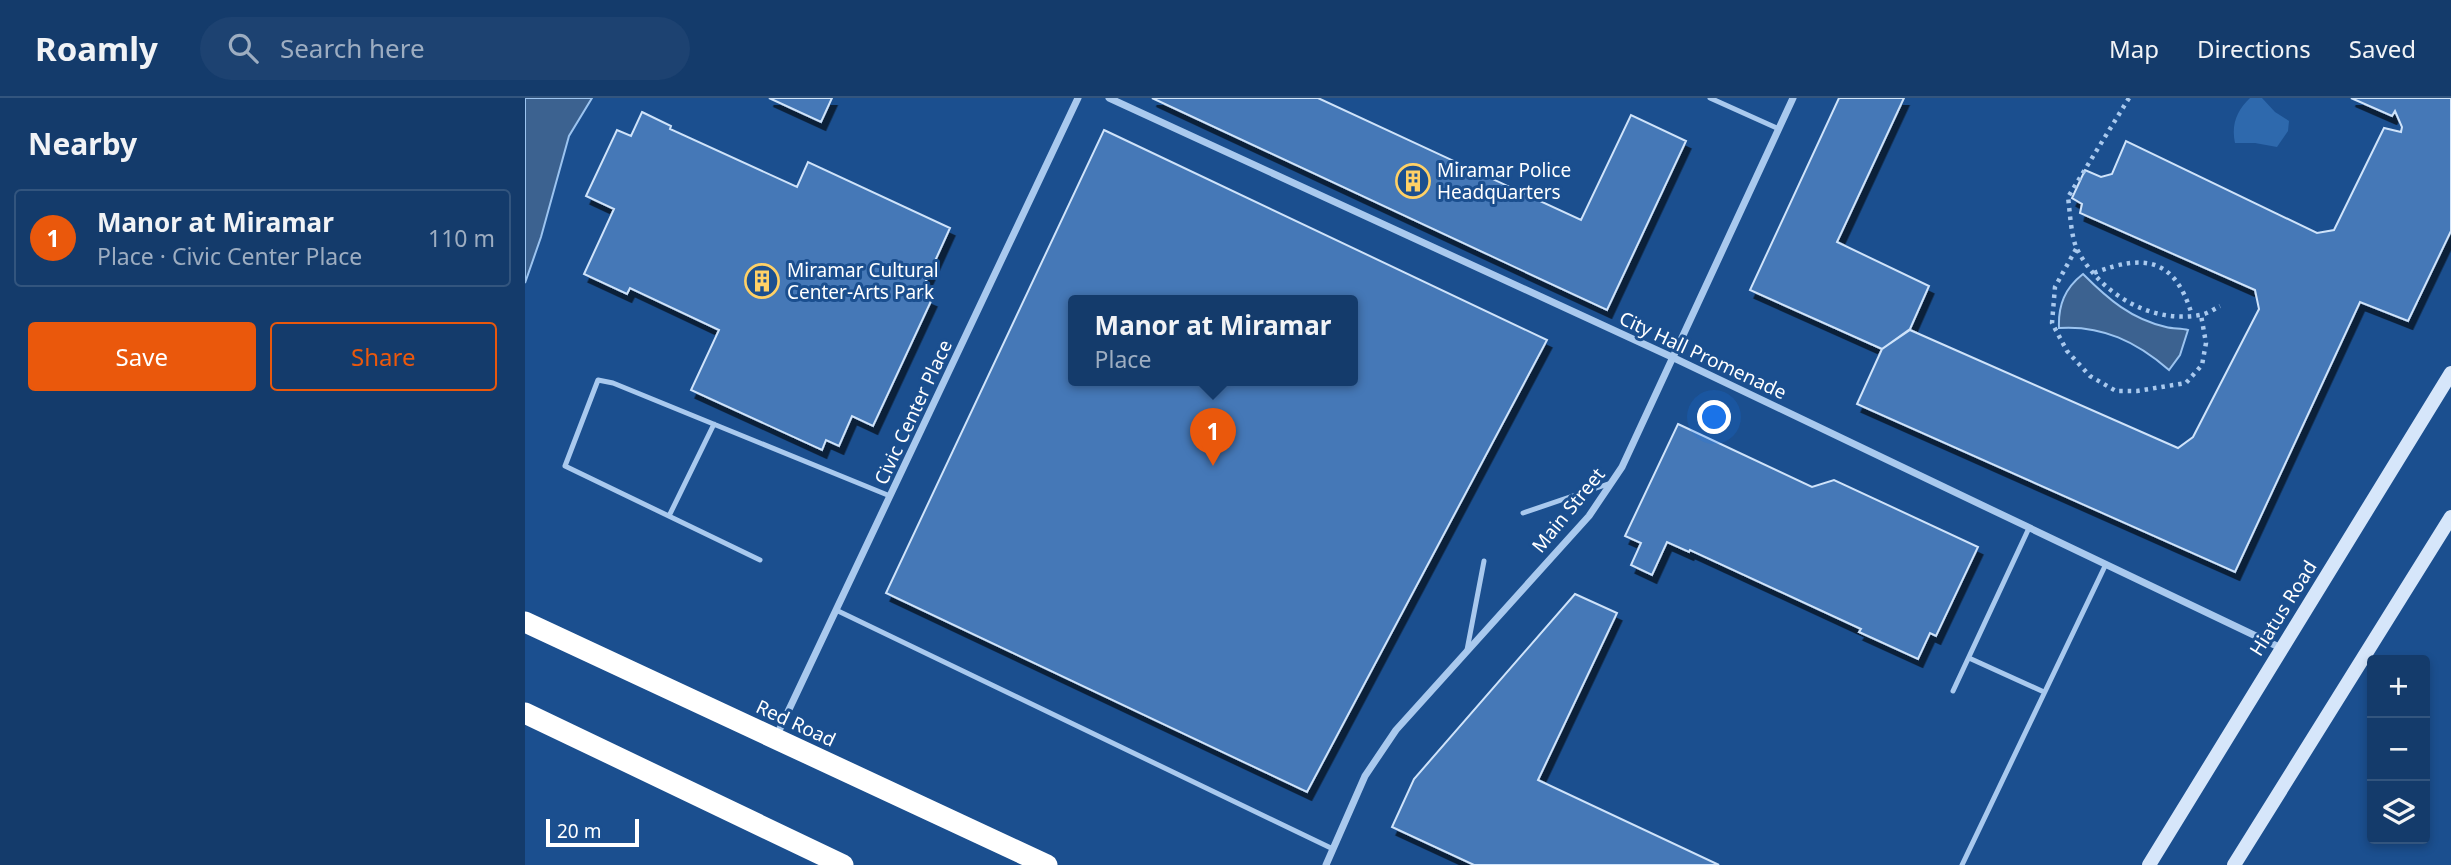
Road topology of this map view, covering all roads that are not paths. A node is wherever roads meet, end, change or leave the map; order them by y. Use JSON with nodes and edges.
{"nodes":[{"id":1,"x":1078,"y":98,"type":"edge"},
{"id":2,"x":1109,"y":98,"type":"edge"},
{"id":3,"x":1710,"y":98,"type":"edge"},
{"id":4,"x":1793,"y":98,"type":"edge"},
{"id":5,"x":1779,"y":129,"type":"junction"},
{"id":6,"x":1674,"y":358,"type":"junction"},
{"id":7,"x":2451,"y":373,"type":"edge"},
{"id":8,"x":714,"y":424,"type":"junction"},
{"id":9,"x":1611,"y":483,"type":"junction"},
{"id":10,"x":890,"y":496,"type":"junction"},
{"id":11,"x":1523,"y":513,"type":"dead end"},
{"id":12,"x":669,"y":516,"type":"junction"},
{"id":13,"x":2451,"y":517,"type":"edge"},
{"id":14,"x":2029,"y":528,"type":"junction"},
{"id":15,"x":760,"y":560,"type":"dead end"},
{"id":16,"x":1484,"y":561,"type":"dead end"},
{"id":17,"x":2106,"y":564,"type":"junction"},
{"id":18,"x":836,"y":610,"type":"junction"},
{"id":19,"x":525,"y":622,"type":"edge"},
{"id":20,"x":2281,"y":648,"type":"junction"},
{"id":21,"x":1468,"y":650,"type":"junction"},
{"id":22,"x":1969,"y":657,"type":"junction"},
{"id":23,"x":1952,"y":691,"type":"dead end"},
{"id":24,"x":2044,"y":692,"type":"junction"},
{"id":25,"x":525,"y":713,"type":"edge"},
{"id":26,"x":776,"y":738,"type":"junction"},
{"id":27,"x":1333,"y":849,"type":"junction"},
{"id":28,"x":843,"y":865,"type":"edge"},
{"id":29,"x":1047,"y":865,"type":"edge"},
{"id":30,"x":1326,"y":865,"type":"edge"},
{"id":31,"x":1962,"y":865,"type":"edge"},
{"id":32,"x":2148,"y":865,"type":"edge"},
{"id":33,"x":2234,"y":865,"type":"edge"}],
"edges":[{"from":1,"to":10,"type":"street","name":"Civic Center Place"},
{"from":2,"to":6,"type":"street","name":"City Hall Promenade"},
{"from":3,"to":5,"type":"lane"},
{"from":4,"to":5,"type":"street","name":"Main Street"},
{"from":5,"to":6,"type":"street","name":"Main Street"},
{"from":6,"to":9,"type":"street","name":"Main Street"},
{"from":6,"to":14,"type":"street","name":"City Hall Promenade"},
{"from":7,"to":20,"type":"main road","name":"Hiatus Road"},
{"from":8,"to":10,"type":"lane"},
{"from":8,"to":12,"type":"lane"},
{"from":8,"to":12,"type":"lane"},
{"from":9,"to":11,"type":"lane"},
{"from":9,"to":21,"type":"street","name":"Main Street"},
{"from":10,"to":18,"type":"street","name":"Civic Center Place"},
{"from":12,"to":15,"type":"lane"},
{"from":13,"to":33,"type":"main road"},
{"from":14,"to":17,"type":"street","name":"City Hall Promenade"},
{"from":14,"to":22,"type":"lane"},
{"from":16,"to":21,"type":"lane"},
{"from":17,"to":20,"type":"street","name":"City Hall Promenade"},
{"from":17,"to":24,"type":"lane"},
{"from":18,"to":26,"type":"street","name":"Civic Center Place"},
{"from":18,"to":27,"type":"lane"},
{"from":19,"to":26,"type":"highway","name":"Red Road"},
{"from":20,"to":32,"type":"main road","name":"Hiatus Road"},
{"from":21,"to":27,"type":"street","name":"Main Street"},
{"from":22,"to":23,"type":"lane"},
{"from":22,"to":24,"type":"lane"},
{"from":24,"to":31,"type":"lane"},
{"from":25,"to":28,"type":"highway"},
{"from":26,"to":29,"type":"highway","name":"Red Road"},
{"from":27,"to":30,"type":"street","name":"Main Street"}]}
